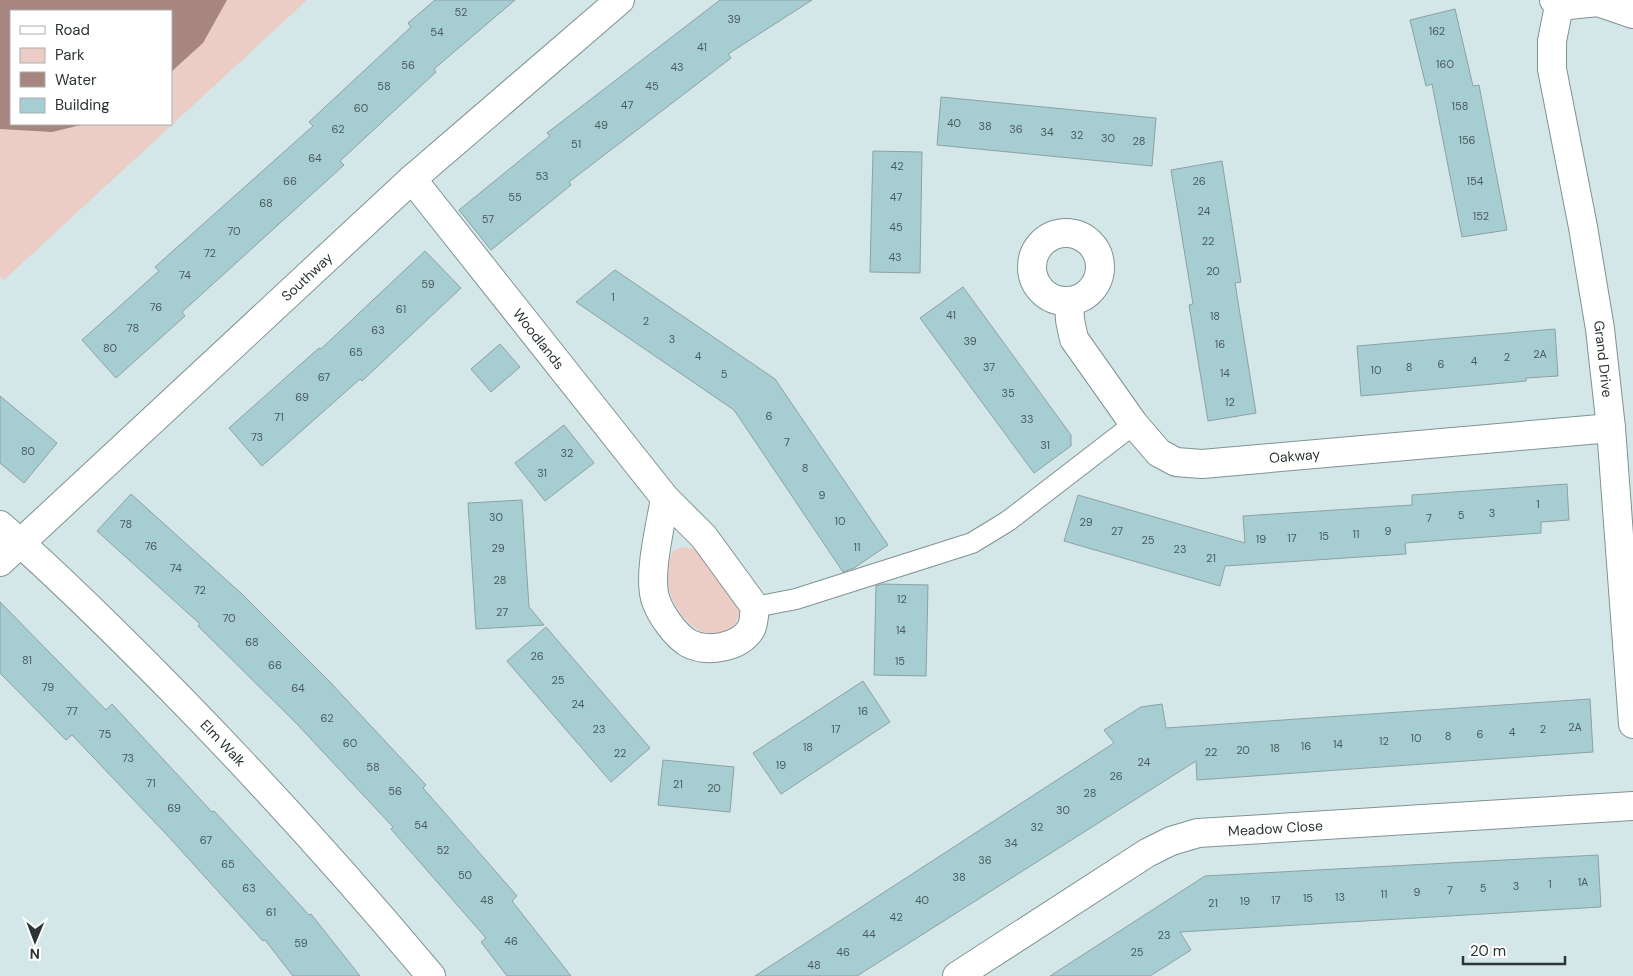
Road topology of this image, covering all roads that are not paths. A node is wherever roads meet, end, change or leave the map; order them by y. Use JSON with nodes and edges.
{"nodes":[{"id":1,"x":620,"y":0,"type":"edge"},
{"id":2,"x":1556,"y":3,"type":"edge"},
{"id":3,"x":1633,"y":14,"type":"edge"},
{"id":4,"x":412,"y":179,"type":"junction"},
{"id":5,"x":1069,"y":301,"type":"dead end"},
{"id":6,"x":1134,"y":424,"type":"junction"},
{"id":7,"x":1611,"y":428,"type":"junction"},
{"id":8,"x":665,"y":498,"type":"junction"},
{"id":9,"x":10,"y":534,"type":"edge"},
{"id":10,"x":0,"y":562,"type":"edge"},
{"id":11,"x":755,"y":607,"type":"junction"},
{"id":12,"x":1630,"y":645,"type":"edge"},
{"id":13,"x":1633,"y":724,"type":"edge"},
{"id":14,"x":1633,"y":806,"type":"edge"},
{"id":15,"x":430,"y":976,"type":"edge"},
{"id":16,"x":957,"y":976,"type":"edge"}],
"edges":[{"from":1,"to":4,"type":"street","name":"Southway"},
{"from":2,"to":3,"type":"street"},
{"from":2,"to":7,"type":"street","name":"Grand Drive"},
{"from":4,"to":8,"type":"street","name":"Woodlands"},
{"from":4,"to":9,"type":"street","name":"Southway"},
{"from":5,"to":6,"type":"street","name":"Oakway"},
{"from":6,"to":7,"type":"street","name":"Oakway"},
{"from":6,"to":11,"type":"lane"},
{"from":7,"to":12,"type":"street","name":"Grand Drive"},
{"from":8,"to":11,"type":"street","name":"Woodlands"},
{"from":8,"to":11,"type":"street"},
{"from":9,"to":10,"type":"street","name":"Southway"},
{"from":9,"to":15,"type":"street","name":"Elm Walk"},
{"from":12,"to":13,"type":"street","name":"Grand Drive"},
{"from":14,"to":16,"type":"street","name":"Meadow Close"}]}
